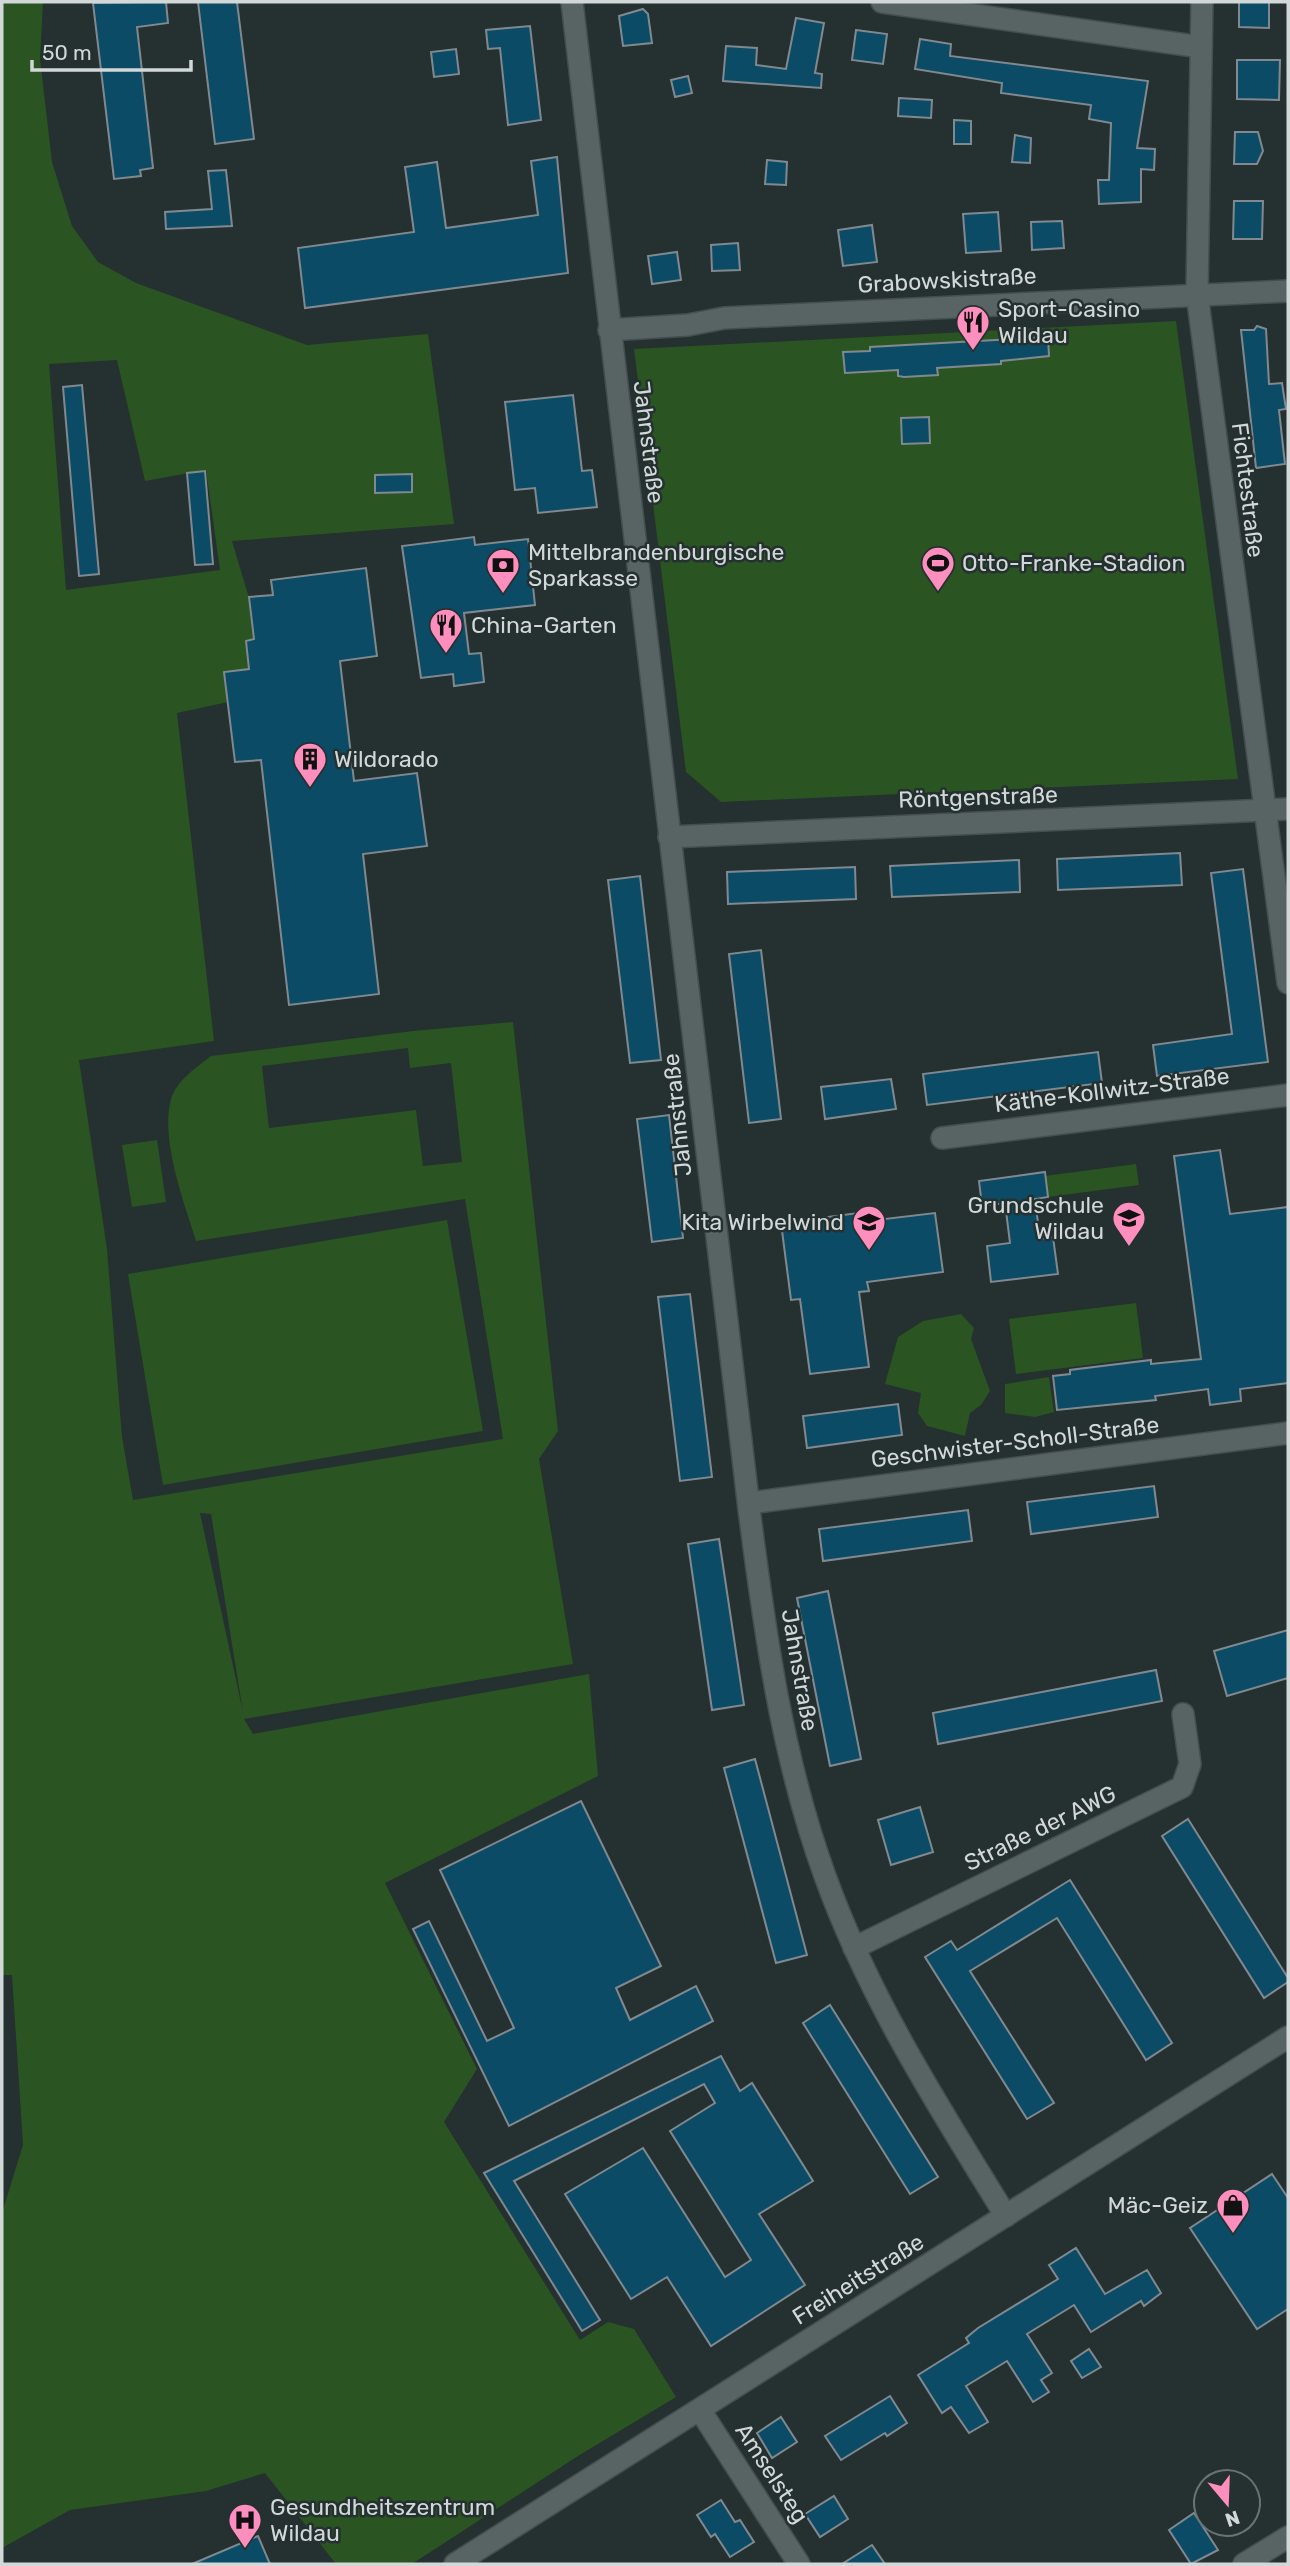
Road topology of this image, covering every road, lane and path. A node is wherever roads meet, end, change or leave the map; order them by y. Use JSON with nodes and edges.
{"nodes":[{"id":1,"x":572,"y":2,"type":"edge"},
{"id":2,"x":882,"y":2,"type":"edge"},
{"id":3,"x":1202,"y":2,"type":"edge"},
{"id":4,"x":1201,"y":47,"type":"junction"},
{"id":5,"x":1288,"y":290,"type":"edge"},
{"id":6,"x":1196,"y":294,"type":"junction"},
{"id":7,"x":609,"y":330,"type":"junction"},
{"id":8,"x":1288,"y":809,"type":"edge"},
{"id":9,"x":1266,"y":810,"type":"junction"},
{"id":10,"x":669,"y":837,"type":"junction"},
{"id":11,"x":1288,"y":983,"type":"edge"},
{"id":12,"x":1288,"y":1095,"type":"edge"},
{"id":13,"x":942,"y":1138,"type":"dead end"},
{"id":14,"x":1288,"y":1433,"type":"edge"},
{"id":15,"x":748,"y":1503,"type":"junction"},
{"id":16,"x":1183,"y":1714,"type":"dead end"},
{"id":17,"x":854,"y":1948,"type":"junction"},
{"id":18,"x":1288,"y":2037,"type":"edge"},
{"id":19,"x":1006,"y":2216,"type":"junction"},
{"id":20,"x":700,"y":2410,"type":"junction"},
{"id":21,"x":1288,"y":2537,"type":"edge"},
{"id":22,"x":455,"y":2564,"type":"edge"},
{"id":23,"x":799,"y":2564,"type":"edge"},
{"id":24,"x":1244,"y":2564,"type":"edge"}],
"edges":[{"from":1,"to":7,"type":"street","name":"Jahnstraße"},
{"from":2,"to":4,"type":"street"},
{"from":3,"to":4,"type":"street","name":"Fichtestraße"},
{"from":4,"to":6,"type":"street","name":"Fichtestraße"},
{"from":5,"to":6,"type":"street","name":"Grabowskistraße"},
{"from":6,"to":7,"type":"street","name":"Grabowskistraße"},
{"from":6,"to":9,"type":"street","name":"Fichtestraße"},
{"from":7,"to":10,"type":"street","name":"Jahnstraße"},
{"from":8,"to":9,"type":"street","name":"Röntgenstraße"},
{"from":9,"to":10,"type":"street","name":"Röntgenstraße"},
{"from":9,"to":11,"type":"street","name":"Fichtestraße"},
{"from":10,"to":15,"type":"street","name":"Jahnstraße"},
{"from":12,"to":13,"type":"street","name":"Käthe-Kollwitz-Straße"},
{"from":14,"to":15,"type":"street","name":"Geschwister-Scholl-Straße"},
{"from":15,"to":17,"type":"street","name":"Jahnstraße"},
{"from":16,"to":17,"type":"street","name":"Straße der AWG"},
{"from":17,"to":19,"type":"street","name":"Jahnstraße"},
{"from":18,"to":19,"type":"street","name":"Freiheitstraße"},
{"from":19,"to":20,"type":"street","name":"Freiheitstraße"},
{"from":20,"to":22,"type":"street","name":"Freiheitstraße"},
{"from":20,"to":23,"type":"street","name":"Amselsteg"},
{"from":21,"to":24,"type":"street"}]}
